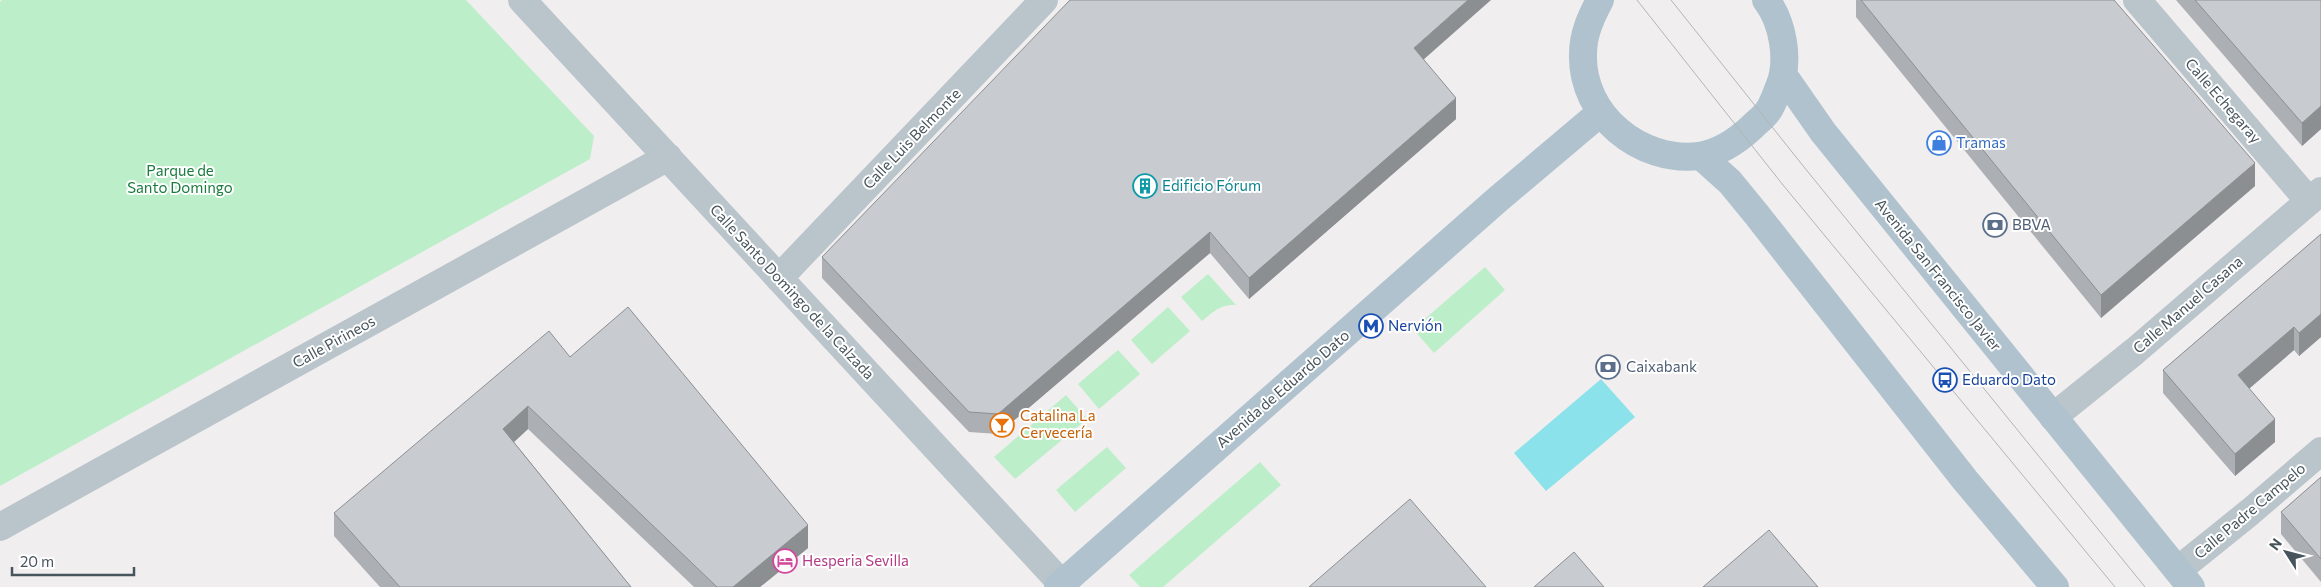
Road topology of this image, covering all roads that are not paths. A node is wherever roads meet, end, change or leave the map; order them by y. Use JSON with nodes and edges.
{"nodes":[{"id":1,"x":522,"y":0,"type":"edge"},
{"id":2,"x":1044,"y":0,"type":"edge"},
{"id":3,"x":1600,"y":0,"type":"edge"},
{"id":4,"x":1766,"y":0,"type":"edge"},
{"id":5,"x":2137,"y":0,"type":"edge"},
{"id":6,"x":1784,"y":76,"type":"junction"},
{"id":7,"x":1600,"y":113,"type":"junction"},
{"id":8,"x":1701,"y":156,"type":"junction"},
{"id":9,"x":668,"y":157,"type":"junction"},
{"id":10,"x":2315,"y":196,"type":"edge"},
{"id":11,"x":779,"y":278,"type":"junction"},
{"id":12,"x":2053,"y":417,"type":"junction"},
{"id":13,"x":2321,"y":451,"type":"edge"},
{"id":14,"x":0,"y":527,"type":"edge"},
{"id":15,"x":2185,"y":578,"type":"edge"},
{"id":16,"x":1060,"y":585,"type":"edge"},
{"id":17,"x":2055,"y":587,"type":"edge"}],
"edges":[{"from":1,"to":9,"type":"street","name":"Calle Santo Domingo de la Calzada"},
{"from":2,"to":11,"type":"street","name":"Calle Luis Belmonte"},
{"from":3,"to":7,"type":"main road"},
{"from":4,"to":6,"type":"main road"},
{"from":5,"to":10,"type":"street","name":"Calle Echegaray"},
{"from":6,"to":8,"type":"main road"},
{"from":6,"to":12,"type":"main road","name":"Avenida San Francisco Javier"},
{"from":7,"to":8,"type":"main road"},
{"from":7,"to":16,"type":"main road","name":"Avenida de Eduardo Dato"},
{"from":8,"to":17,"type":"main road"},
{"from":9,"to":11,"type":"street","name":"Calle Santo Domingo de la Calzada"},
{"from":9,"to":14,"type":"street","name":"Calle Pirineos"},
{"from":10,"to":12,"type":"street","name":"Calle Manuel Casana"},
{"from":11,"to":16,"type":"street","name":"Calle Santo Domingo de la Calzada"},
{"from":12,"to":15,"type":"main road","name":"Avenida San Francisco Javier"},
{"from":13,"to":15,"type":"street","name":"Calle Padre Campelo"}]}
